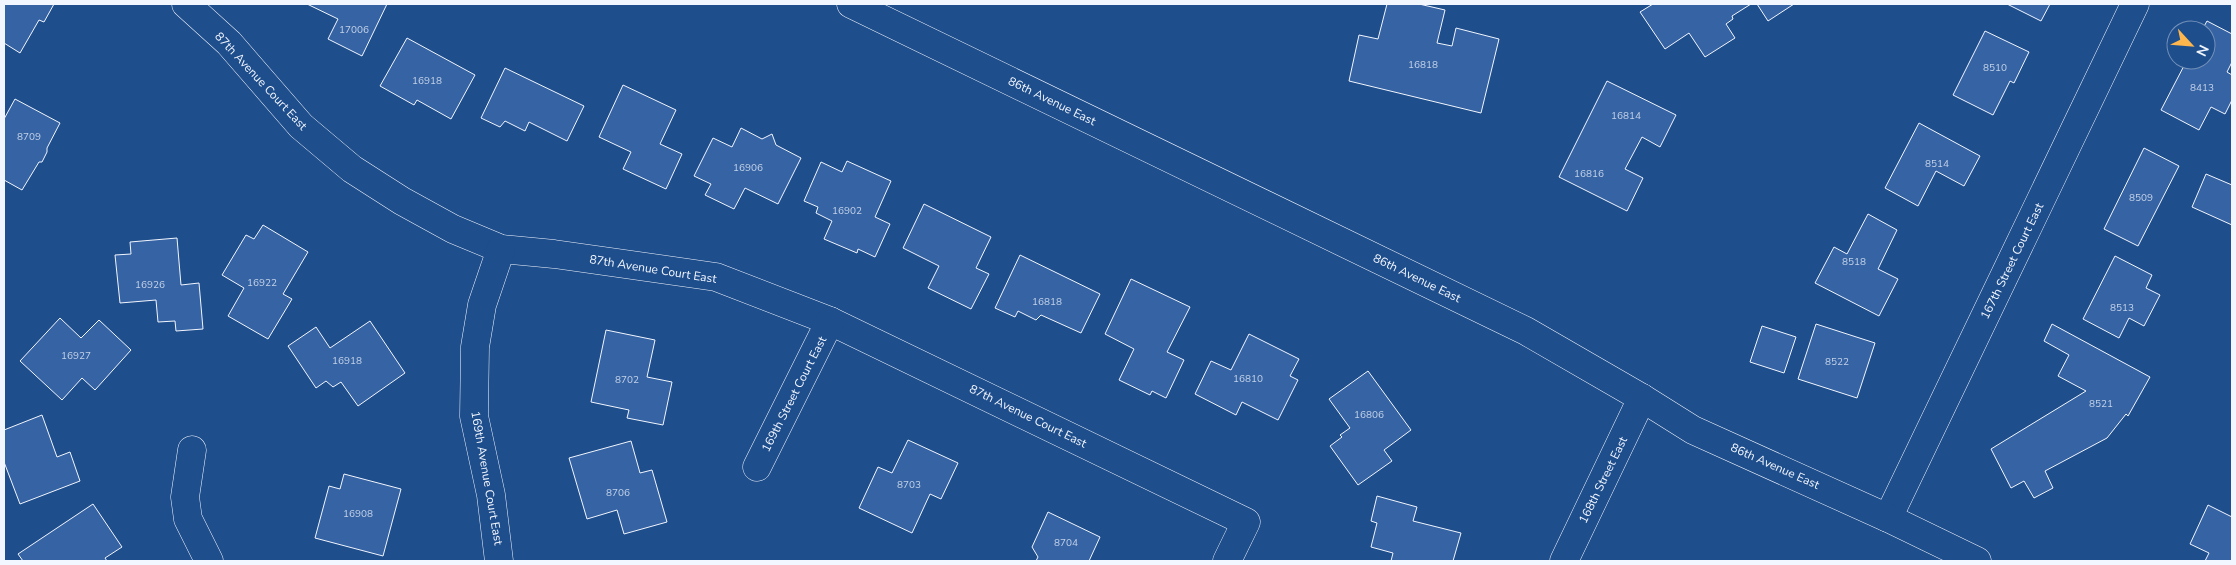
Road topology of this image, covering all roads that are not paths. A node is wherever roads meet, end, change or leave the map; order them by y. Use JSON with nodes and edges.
{"nodes":[{"id":1,"x":186,"y":4,"type":"edge"},
{"id":2,"x":851,"y":4,"type":"edge"},
{"id":3,"x":2135,"y":4,"type":"edge"},
{"id":4,"x":501,"y":249,"type":"junction"},
{"id":5,"x":830,"y":321,"type":"junction"},
{"id":6,"x":1642,"y":398,"type":"junction"},
{"id":7,"x":192,"y":450,"type":"dead end"},
{"id":8,"x":756,"y":467,"type":"dead end"},
{"id":9,"x":1888,"y":518,"type":"junction"},
{"id":10,"x":209,"y":561,"type":"edge"},
{"id":11,"x":499,"y":561,"type":"edge"},
{"id":12,"x":1227,"y":561,"type":"edge"},
{"id":13,"x":1564,"y":561,"type":"edge"},
{"id":14,"x":1977,"y":561,"type":"edge"}],
"edges":[{"from":1,"to":4,"type":"street","name":"87th Avenue Court East"},
{"from":2,"to":6,"type":"street","name":"86th Avenue East"},
{"from":3,"to":9,"type":"street","name":"167th Street Court East"},
{"from":4,"to":5,"type":"street","name":"87th Avenue Court East"},
{"from":4,"to":11,"type":"street","name":"169th Avenue Court East"},
{"from":5,"to":8,"type":"street","name":"169th Street Court East"},
{"from":5,"to":12,"type":"street","name":"87th Avenue Court East"},
{"from":6,"to":9,"type":"street","name":"86th Avenue East"},
{"from":6,"to":13,"type":"street","name":"168th Street East"},
{"from":7,"to":10,"type":"street"},
{"from":9,"to":14,"type":"street","name":"86th Avenue East"}]}
